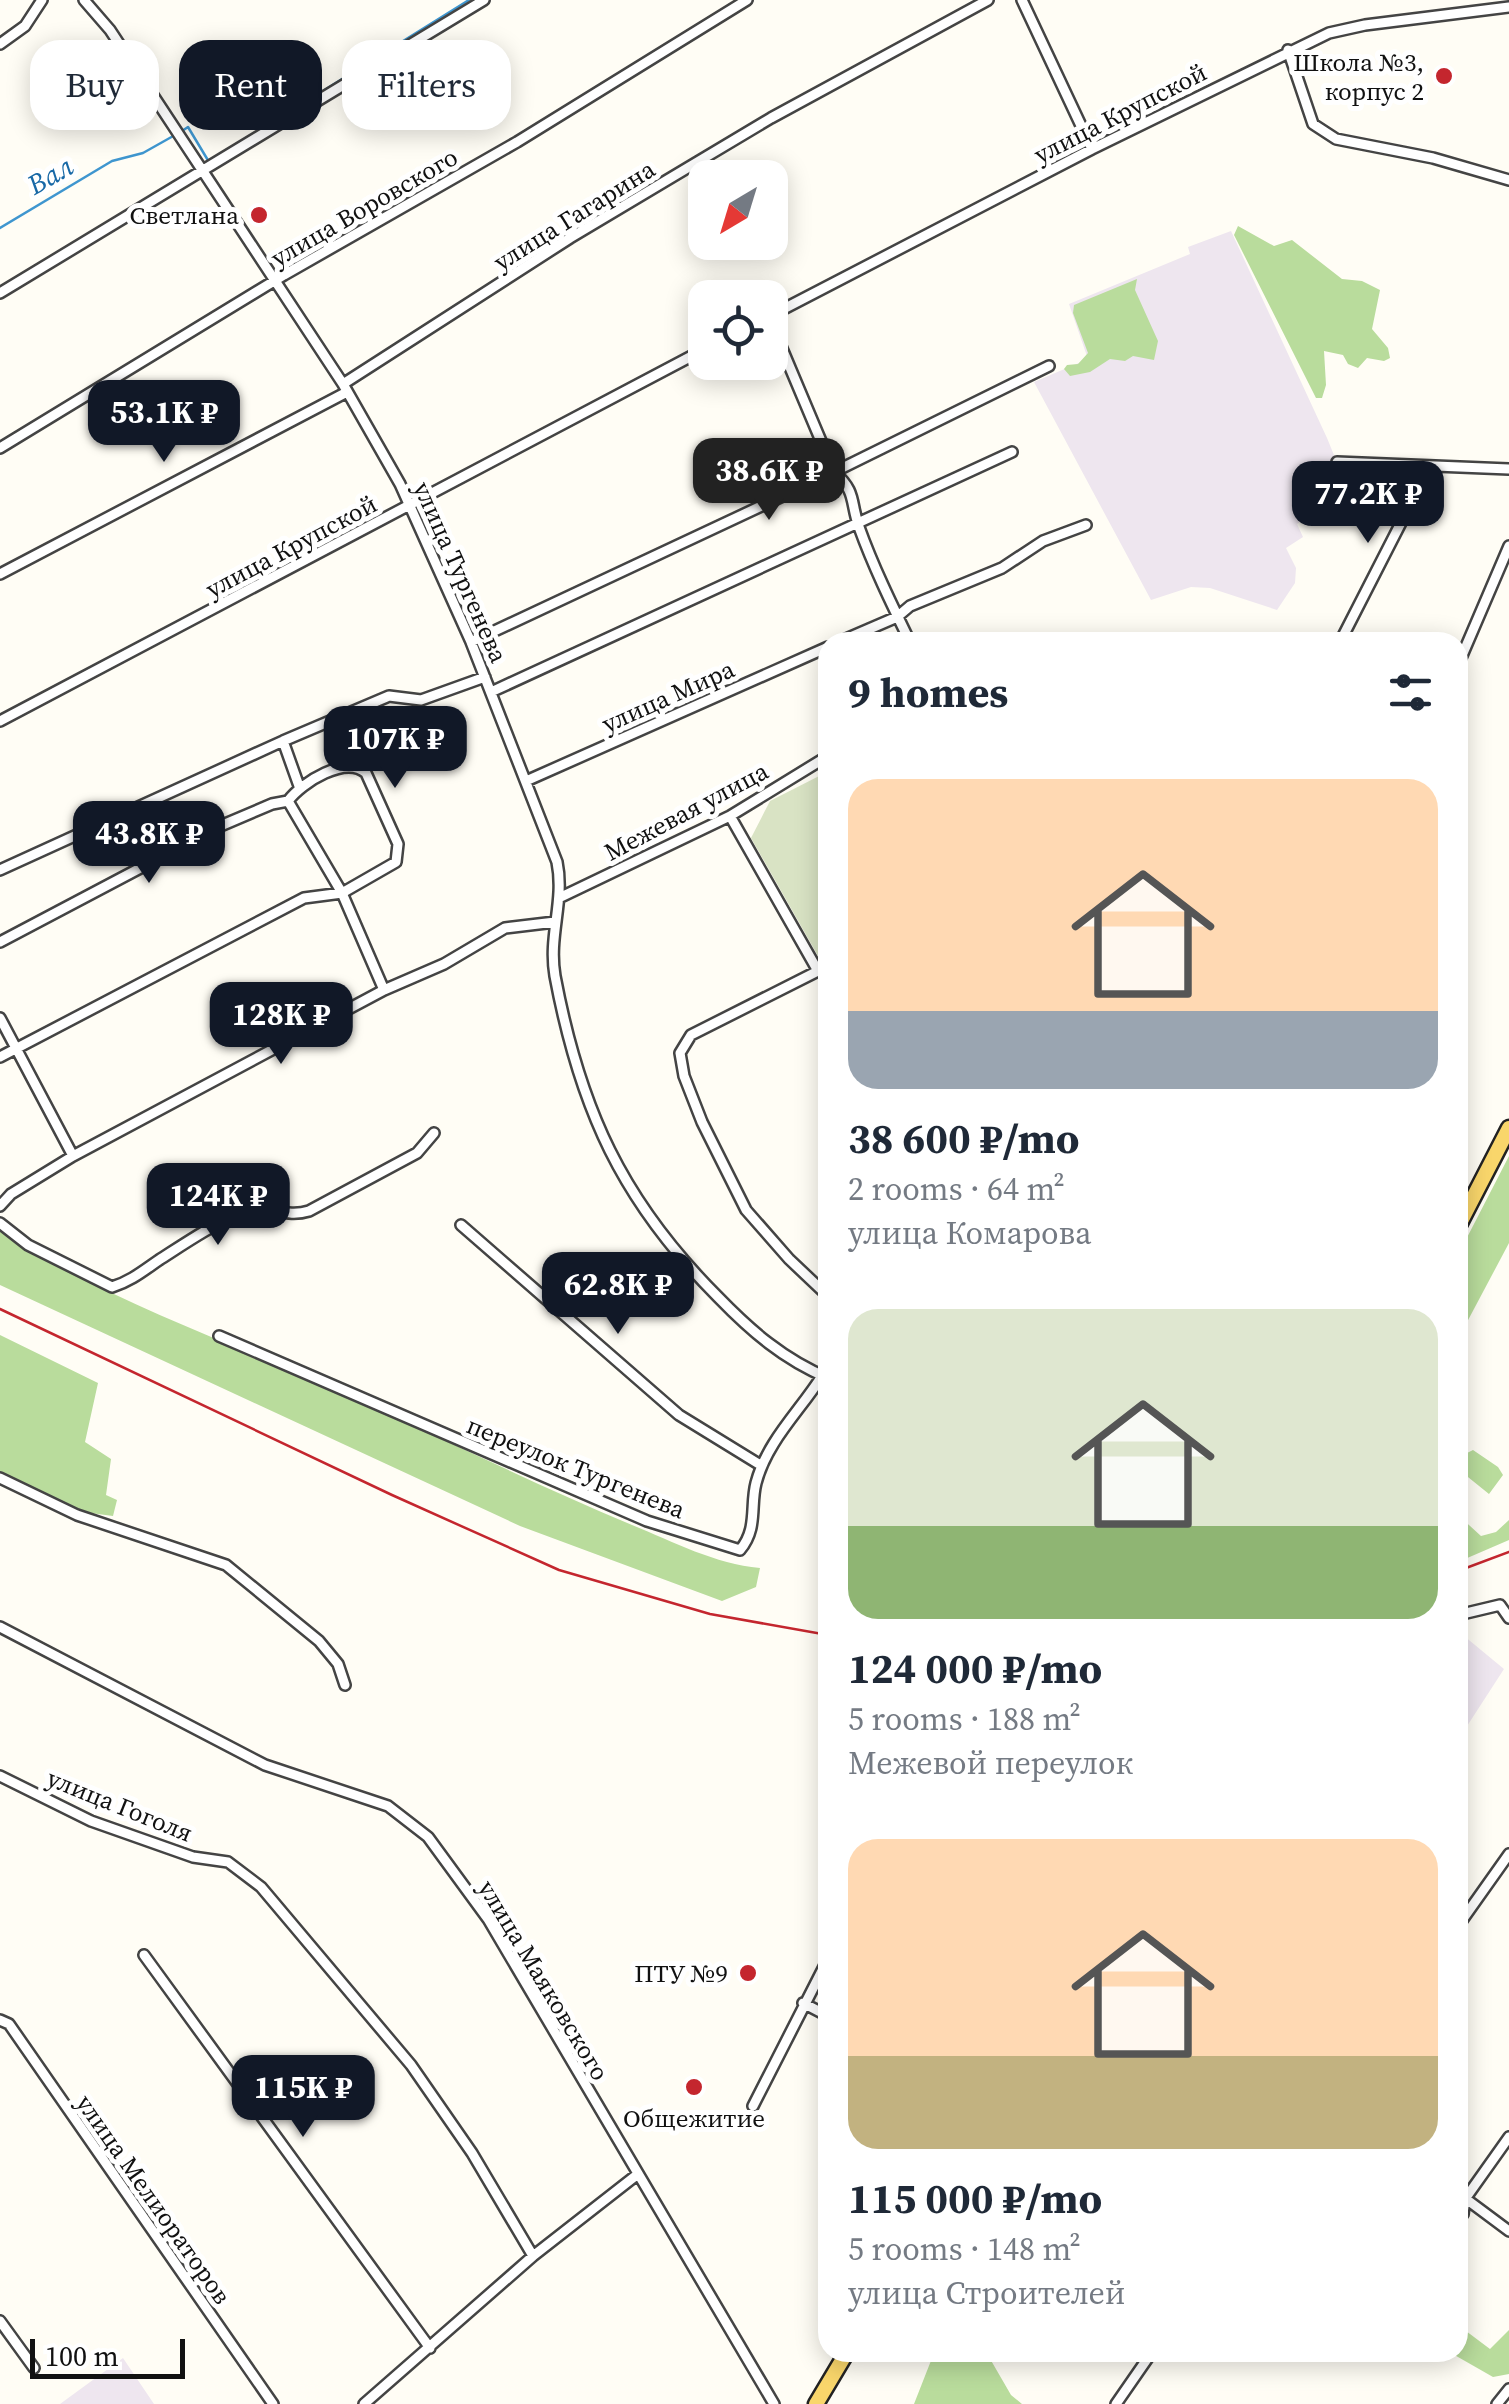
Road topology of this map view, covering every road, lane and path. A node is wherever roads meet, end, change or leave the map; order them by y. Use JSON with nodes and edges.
{"nodes":[{"id":1,"x":42,"y":0,"type":"edge"},
{"id":2,"x":84,"y":0,"type":"edge"},
{"id":3,"x":484,"y":0,"type":"edge"},
{"id":4,"x":747,"y":0,"type":"edge"},
{"id":5,"x":988,"y":0,"type":"edge"},
{"id":6,"x":1022,"y":0,"type":"edge"},
{"id":7,"x":1509,"y":7,"type":"edge"},
{"id":8,"x":0,"y":44,"type":"edge"},
{"id":9,"x":1288,"y":50,"type":"junction"},
{"id":10,"x":1092,"y":149,"type":"junction"},
{"id":11,"x":203,"y":170,"type":"junction"},
{"id":12,"x":1509,"y":180,"type":"edge"},
{"id":13,"x":276,"y":281,"type":"junction"},
{"id":14,"x":0,"y":293,"type":"edge"},
{"id":15,"x":788,"y":309,"type":"edge"},
{"id":16,"x":688,"y":359,"type":"edge"},
{"id":17,"x":788,"y":361,"type":"edge"},
{"id":18,"x":1049,"y":366,"type":"dead end"},
{"id":19,"x":345,"y":388,"type":"junction"},
{"id":20,"x":0,"y":448,"type":"edge"},
{"id":21,"x":1012,"y":452,"type":"dead end"},
{"id":22,"x":1337,"y":462,"type":"dead end"},
{"id":23,"x":1430,"y":466,"type":"junction"},
{"id":24,"x":1509,"y":469,"type":"edge"},
{"id":25,"x":834,"y":472,"type":"junction"},
{"id":26,"x":410,"y":505,"type":"junction"},
{"id":27,"x":858,"y":524,"type":"junction"},
{"id":28,"x":1086,"y":524,"type":"dead end"},
{"id":29,"x":1509,"y":546,"type":"edge"},
{"id":30,"x":0,"y":574,"type":"edge"},
{"id":31,"x":898,"y":616,"type":"junction"},
{"id":32,"x":862,"y":632,"type":"edge"},
{"id":33,"x":905,"y":632,"type":"edge"},
{"id":34,"x":1345,"y":632,"type":"edge"},
{"id":35,"x":471,"y":642,"type":"junction"},
{"id":36,"x":1468,"y":642,"type":"edge"},
{"id":37,"x":818,"y":652,"type":"edge"},
{"id":38,"x":485,"y":677,"type":"junction"},
{"id":39,"x":491,"y":692,"type":"junction"},
{"id":40,"x":0,"y":721,"type":"edge"},
{"id":41,"x":282,"y":741,"type":"junction"},
{"id":42,"x":818,"y":762,"type":"edge"},
{"id":43,"x":526,"y":781,"type":"junction"},
{"id":44,"x":299,"y":786,"type":"junction"},
{"id":45,"x":288,"y":801,"type":"junction"},
{"id":46,"x":730,"y":816,"type":"junction"},
{"id":47,"x":0,"y":870,"type":"edge"},
{"id":48,"x":342,"y":893,"type":"junction"},
{"id":49,"x":562,"y":897,"type":"junction"},
{"id":50,"x":555,"y":922,"type":"junction"},
{"id":51,"x":0,"y":942,"type":"edge"},
{"id":52,"x":818,"y":972,"type":"edge"},
{"id":53,"x":818,"y":972,"type":"edge"},
{"id":54,"x":384,"y":990,"type":"junction"},
{"id":55,"x":0,"y":1018,"type":"edge"},
{"id":56,"x":16,"y":1048,"type":"junction"},
{"id":57,"x":0,"y":1057,"type":"edge"},
{"id":58,"x":1509,"y":1128,"type":"edge"},
{"id":59,"x":434,"y":1132,"type":"dead end"},
{"id":60,"x":74,"y":1156,"type":"junction"},
{"id":61,"x":0,"y":1206,"type":"edge"},
{"id":62,"x":1468,"y":1207,"type":"edge"},
{"id":63,"x":0,"y":1223,"type":"edge"},
{"id":64,"x":461,"y":1226,"type":"dead end"},
{"id":65,"x":818,"y":1287,"type":"edge"},
{"id":66,"x":219,"y":1336,"type":"dead end"},
{"id":67,"x":818,"y":1374,"type":"edge"},
{"id":68,"x":818,"y":1386,"type":"edge"},
{"id":69,"x":762,"y":1466,"type":"junction"},
{"id":70,"x":0,"y":1478,"type":"edge"},
{"id":71,"x":1504,"y":1602,"type":"edge"},
{"id":72,"x":1468,"y":1612,"type":"edge"},
{"id":73,"x":1509,"y":1618,"type":"edge"},
{"id":74,"x":0,"y":1626,"type":"edge"},
{"id":75,"x":345,"y":1685,"type":"dead end"},
{"id":76,"x":0,"y":1776,"type":"edge"},
{"id":77,"x":1509,"y":1854,"type":"edge"},
{"id":78,"x":1468,"y":1912,"type":"edge"},
{"id":79,"x":144,"y":1956,"type":"dead end"},
{"id":80,"x":818,"y":1976,"type":"edge"},
{"id":81,"x":803,"y":2003,"type":"junction"},
{"id":82,"x":818,"y":2011,"type":"edge"},
{"id":83,"x":0,"y":2020,"type":"edge"},
{"id":84,"x":753,"y":2106,"type":"dead end"},
{"id":85,"x":1509,"y":2137,"type":"edge"},
{"id":86,"x":638,"y":2174,"type":"junction"},
{"id":87,"x":1468,"y":2188,"type":"edge"},
{"id":88,"x":1468,"y":2200,"type":"edge"},
{"id":89,"x":1509,"y":2231,"type":"edge"},
{"id":90,"x":533,"y":2256,"type":"junction"},
{"id":91,"x":0,"y":2321,"type":"edge"},
{"id":92,"x":430,"y":2348,"type":"junction"},
{"id":93,"x":841,"y":2362,"type":"edge"},
{"id":94,"x":1145,"y":2362,"type":"edge"},
{"id":95,"x":34,"y":2368,"type":"dead end"},
{"id":96,"x":1509,"y":2389,"type":"edge"},
{"id":97,"x":273,"y":2404,"type":"edge"},
{"id":98,"x":364,"y":2404,"type":"edge"},
{"id":99,"x":774,"y":2404,"type":"edge"},
{"id":100,"x":816,"y":2404,"type":"edge"},
{"id":101,"x":1116,"y":2404,"type":"edge"},
{"id":102,"x":1498,"y":2404,"type":"edge"}],
"edges":[{"from":1,"to":8,"type":"street"},
{"from":2,"to":11,"type":"street","name":"улица Тургенева"},
{"from":3,"to":11,"type":"street"},
{"from":4,"to":13,"type":"street","name":"улица Воровского"},
{"from":5,"to":19,"type":"street","name":"улица Гагарина"},
{"from":6,"to":10,"type":"street"},
{"from":7,"to":9,"type":"street","name":"улица Крупской"},
{"from":9,"to":10,"type":"street","name":"улица Крупской"},
{"from":9,"to":12,"type":"street"},
{"from":10,"to":15,"type":"street","name":"улица Крупской"},
{"from":11,"to":13,"type":"street","name":"улица Тургенева"},
{"from":11,"to":14,"type":"street"},
{"from":13,"to":19,"type":"street","name":"улица Тургенева"},
{"from":13,"to":20,"type":"street","name":"улица Воровского"},
{"from":16,"to":26,"type":"street","name":"улица Крупской"},
{"from":17,"to":25,"type":"street"},
{"from":18,"to":25,"type":"street"},
{"from":19,"to":26,"type":"street","name":"улица Тургенева"},
{"from":19,"to":30,"type":"street","name":"улица Гагарина"},
{"from":21,"to":27,"type":"street"},
{"from":22,"to":23,"type":"street"},
{"from":23,"to":24,"type":"street"},
{"from":23,"to":34,"type":"street"},
{"from":25,"to":27,"type":"street"},
{"from":25,"to":35,"type":"street"},
{"from":26,"to":35,"type":"street","name":"улица Тургенева"},
{"from":26,"to":40,"type":"street","name":"улица Крупской"},
{"from":27,"to":31,"type":"street"},
{"from":27,"to":39,"type":"street"},
{"from":28,"to":31,"type":"street"},
{"from":29,"to":36,"type":"street"},
{"from":31,"to":32,"type":"street"},
{"from":31,"to":33,"type":"street"},
{"from":35,"to":38,"type":"street","name":"улица Тургенева"},
{"from":37,"to":43,"type":"street","name":"улица Мира"},
{"from":38,"to":39,"type":"street","name":"улица Тургенева"},
{"from":38,"to":41,"type":"street"},
{"from":39,"to":43,"type":"street","name":"улица Тургенева"},
{"from":41,"to":44,"type":"street"},
{"from":41,"to":47,"type":"street"},
{"from":42,"to":46,"type":"street","name":"Межевая улица"},
{"from":43,"to":49,"type":"street","name":"улица Тургенева"},
{"from":44,"to":45,"type":"street"},
{"from":44,"to":48,"type":"street"},
{"from":45,"to":48,"type":"street"},
{"from":45,"to":51,"type":"street"},
{"from":46,"to":49,"type":"street","name":"Межевая улица"},
{"from":46,"to":53,"type":"street"},
{"from":48,"to":54,"type":"street"},
{"from":48,"to":56,"type":"street"},
{"from":49,"to":50,"type":"street","name":"улица Тургенева"},
{"from":50,"to":54,"type":"street"},
{"from":50,"to":67,"type":"street","name":"улица Тургенева"},
{"from":52,"to":65,"type":"street"},
{"from":54,"to":60,"type":"street"},
{"from":55,"to":56,"type":"street"},
{"from":56,"to":57,"type":"street"},
{"from":56,"to":60,"type":"street"},
{"from":58,"to":62,"type":"main road"},
{"from":59,"to":63,"type":"street"},
{"from":60,"to":61,"type":"street"},
{"from":64,"to":69,"type":"street"},
{"from":66,"to":69,"type":"street","name":"переулок Тургенева"},
{"from":68,"to":69,"type":"street","name":"переулок Тургенева"},
{"from":70,"to":75,"type":"street"},
{"from":71,"to":72,"type":"street"},
{"from":71,"to":73,"type":"street"},
{"from":74,"to":86,"type":"street","name":"улица Маяковского"},
{"from":76,"to":90,"type":"street","name":"улица Гоголя"},
{"from":77,"to":78,"type":"street"},
{"from":79,"to":92,"type":"street"},
{"from":80,"to":81,"type":"street"},
{"from":81,"to":82,"type":"street"},
{"from":81,"to":84,"type":"street"},
{"from":83,"to":97,"type":"street","name":"улица Мелиораторов"},
{"from":85,"to":87,"type":"street"},
{"from":86,"to":90,"type":"street"},
{"from":86,"to":99,"type":"street","name":"улица Маяковского"},
{"from":88,"to":89,"type":"street"},
{"from":90,"to":92,"type":"street"},
{"from":91,"to":95,"type":"street"},
{"from":92,"to":98,"type":"street"},
{"from":93,"to":100,"type":"main road"},
{"from":94,"to":101,"type":"street"},
{"from":96,"to":102,"type":"street"}]}
